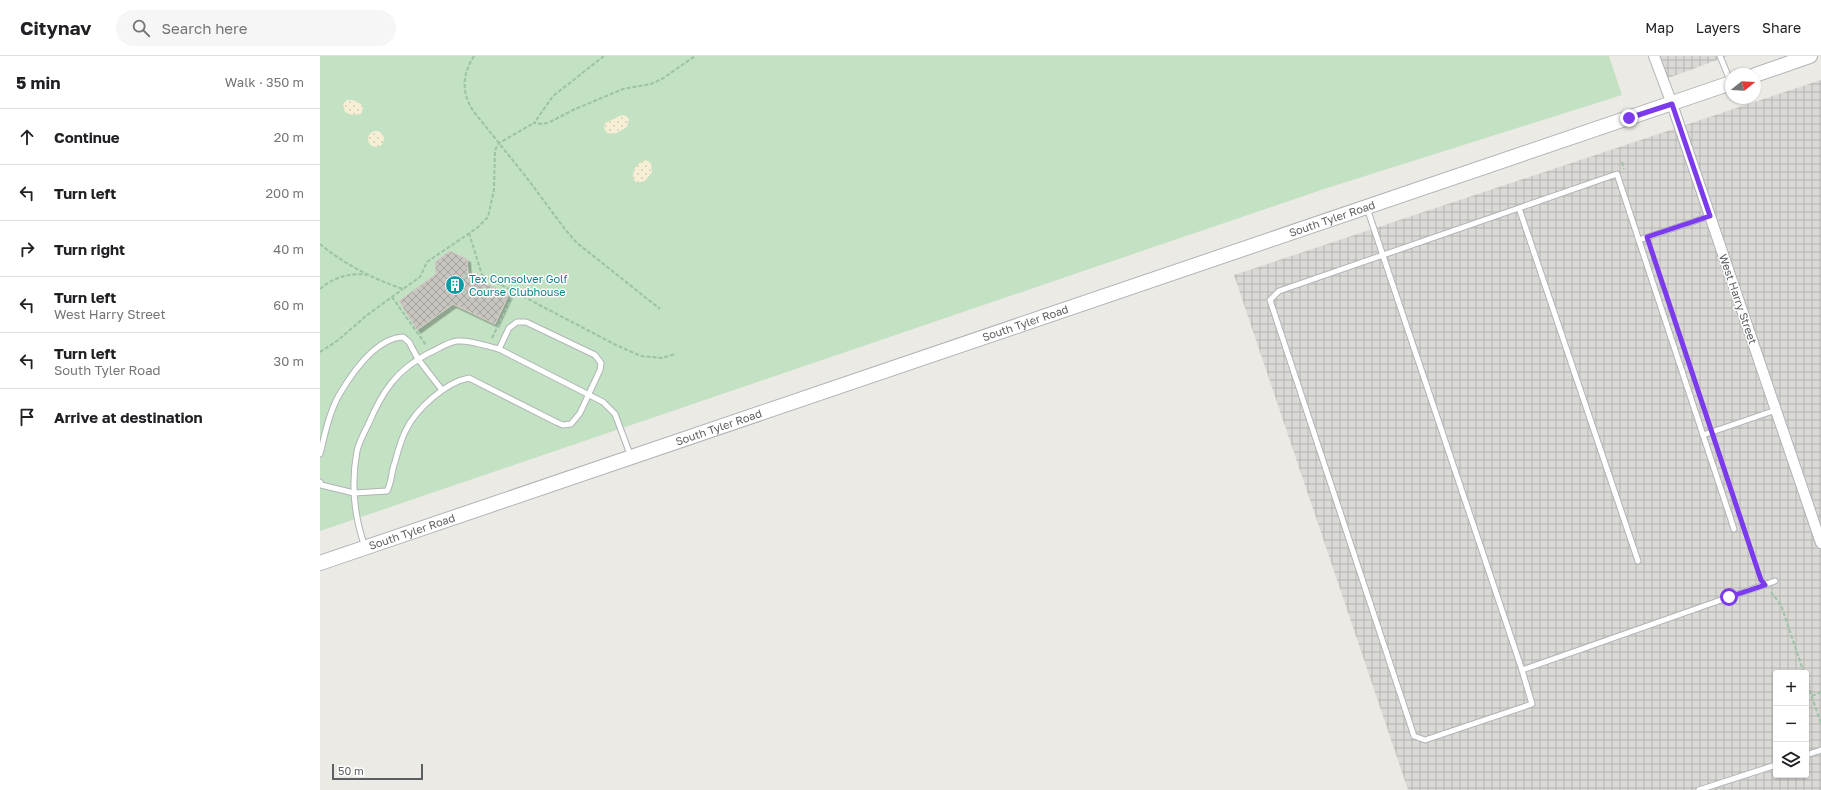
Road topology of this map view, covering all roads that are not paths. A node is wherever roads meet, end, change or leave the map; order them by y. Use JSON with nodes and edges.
{"nodes":[{"id":1,"x":1654,"y":56,"type":"edge"},
{"id":2,"x":1720,"y":56,"type":"edge"},
{"id":3,"x":1810,"y":56,"type":"edge"},
{"id":4,"x":1725,"y":68,"type":"edge"},
{"id":5,"x":1761,"y":73,"type":"edge"},
{"id":6,"x":1725,"y":85,"type":"edge"},
{"id":7,"x":1672,"y":104,"type":"junction"},
{"id":8,"x":1367,"y":208,"type":"junction"},
{"id":9,"x":1519,"y":208,"type":"junction"},
{"id":10,"x":1710,"y":216,"type":"junction"},
{"id":11,"x":1639,"y":240,"type":"junction"},
{"id":12,"x":1383,"y":256,"type":"junction"},
{"id":13,"x":499,"y":349,"type":"junction"},
{"id":14,"x":418,"y":359,"type":"junction"},
{"id":15,"x":442,"y":390,"type":"junction"},
{"id":16,"x":589,"y":394,"type":"junction"},
{"id":17,"x":1776,"y":410,"type":"junction"},
{"id":18,"x":1703,"y":435,"type":"junction"},
{"id":19,"x":320,"y":454,"type":"edge"},
{"id":20,"x":631,"y":458,"type":"junction"},
{"id":21,"x":320,"y":482,"type":"edge"},
{"id":22,"x":354,"y":493,"type":"junction"},
{"id":23,"x":1734,"y":529,"type":"dead end"},
{"id":24,"x":1821,"y":543,"type":"edge"},
{"id":25,"x":365,"y":548,"type":"junction"},
{"id":26,"x":1638,"y":561,"type":"dead end"},
{"id":27,"x":320,"y":563,"type":"edge"},
{"id":28,"x":1775,"y":581,"type":"dead end"},
{"id":29,"x":1522,"y":670,"type":"junction"},
{"id":30,"x":1821,"y":750,"type":"edge"},
{"id":31,"x":1809,"y":754,"type":"edge"},
{"id":32,"x":1773,"y":766,"type":"edge"},
{"id":33,"x":1699,"y":790,"type":"edge"}],
"edges":[{"from":1,"to":7,"type":"street","name":"West Harry Street"},
{"from":2,"to":4,"type":"lane"},
{"from":3,"to":5,"type":"street"},
{"from":6,"to":7,"type":"street","name":"South Tyler Road"},
{"from":7,"to":8,"type":"street","name":"South Tyler Road"},
{"from":7,"to":10,"type":"street","name":"West Harry Street"},
{"from":8,"to":12,"type":"lane"},
{"from":8,"to":20,"type":"street","name":"South Tyler Road"},
{"from":9,"to":11,"type":"lane"},
{"from":9,"to":12,"type":"lane"},
{"from":9,"to":26,"type":"lane"},
{"from":10,"to":11,"type":"lane"},
{"from":10,"to":17,"type":"street","name":"West Harry Street"},
{"from":11,"to":18,"type":"lane"},
{"from":12,"to":29,"type":"lane"},
{"from":12,"to":29,"type":"lane"},
{"from":13,"to":14,"type":"lane"},
{"from":13,"to":16,"type":"lane"},
{"from":13,"to":16,"type":"lane"},
{"from":14,"to":15,"type":"lane"},
{"from":14,"to":19,"type":"lane"},
{"from":14,"to":22,"type":"lane"},
{"from":15,"to":16,"type":"lane"},
{"from":15,"to":22,"type":"lane"},
{"from":16,"to":20,"type":"lane"},
{"from":17,"to":18,"type":"lane"},
{"from":17,"to":24,"type":"street","name":"West Harry Street"},
{"from":18,"to":23,"type":"lane"},
{"from":20,"to":25,"type":"street","name":"South Tyler Road"},
{"from":21,"to":22,"type":"lane"},
{"from":22,"to":25,"type":"lane"},
{"from":25,"to":27,"type":"street","name":"South Tyler Road"},
{"from":28,"to":29,"type":"lane"},
{"from":30,"to":31,"type":"lane"},
{"from":32,"to":33,"type":"lane"}]}
